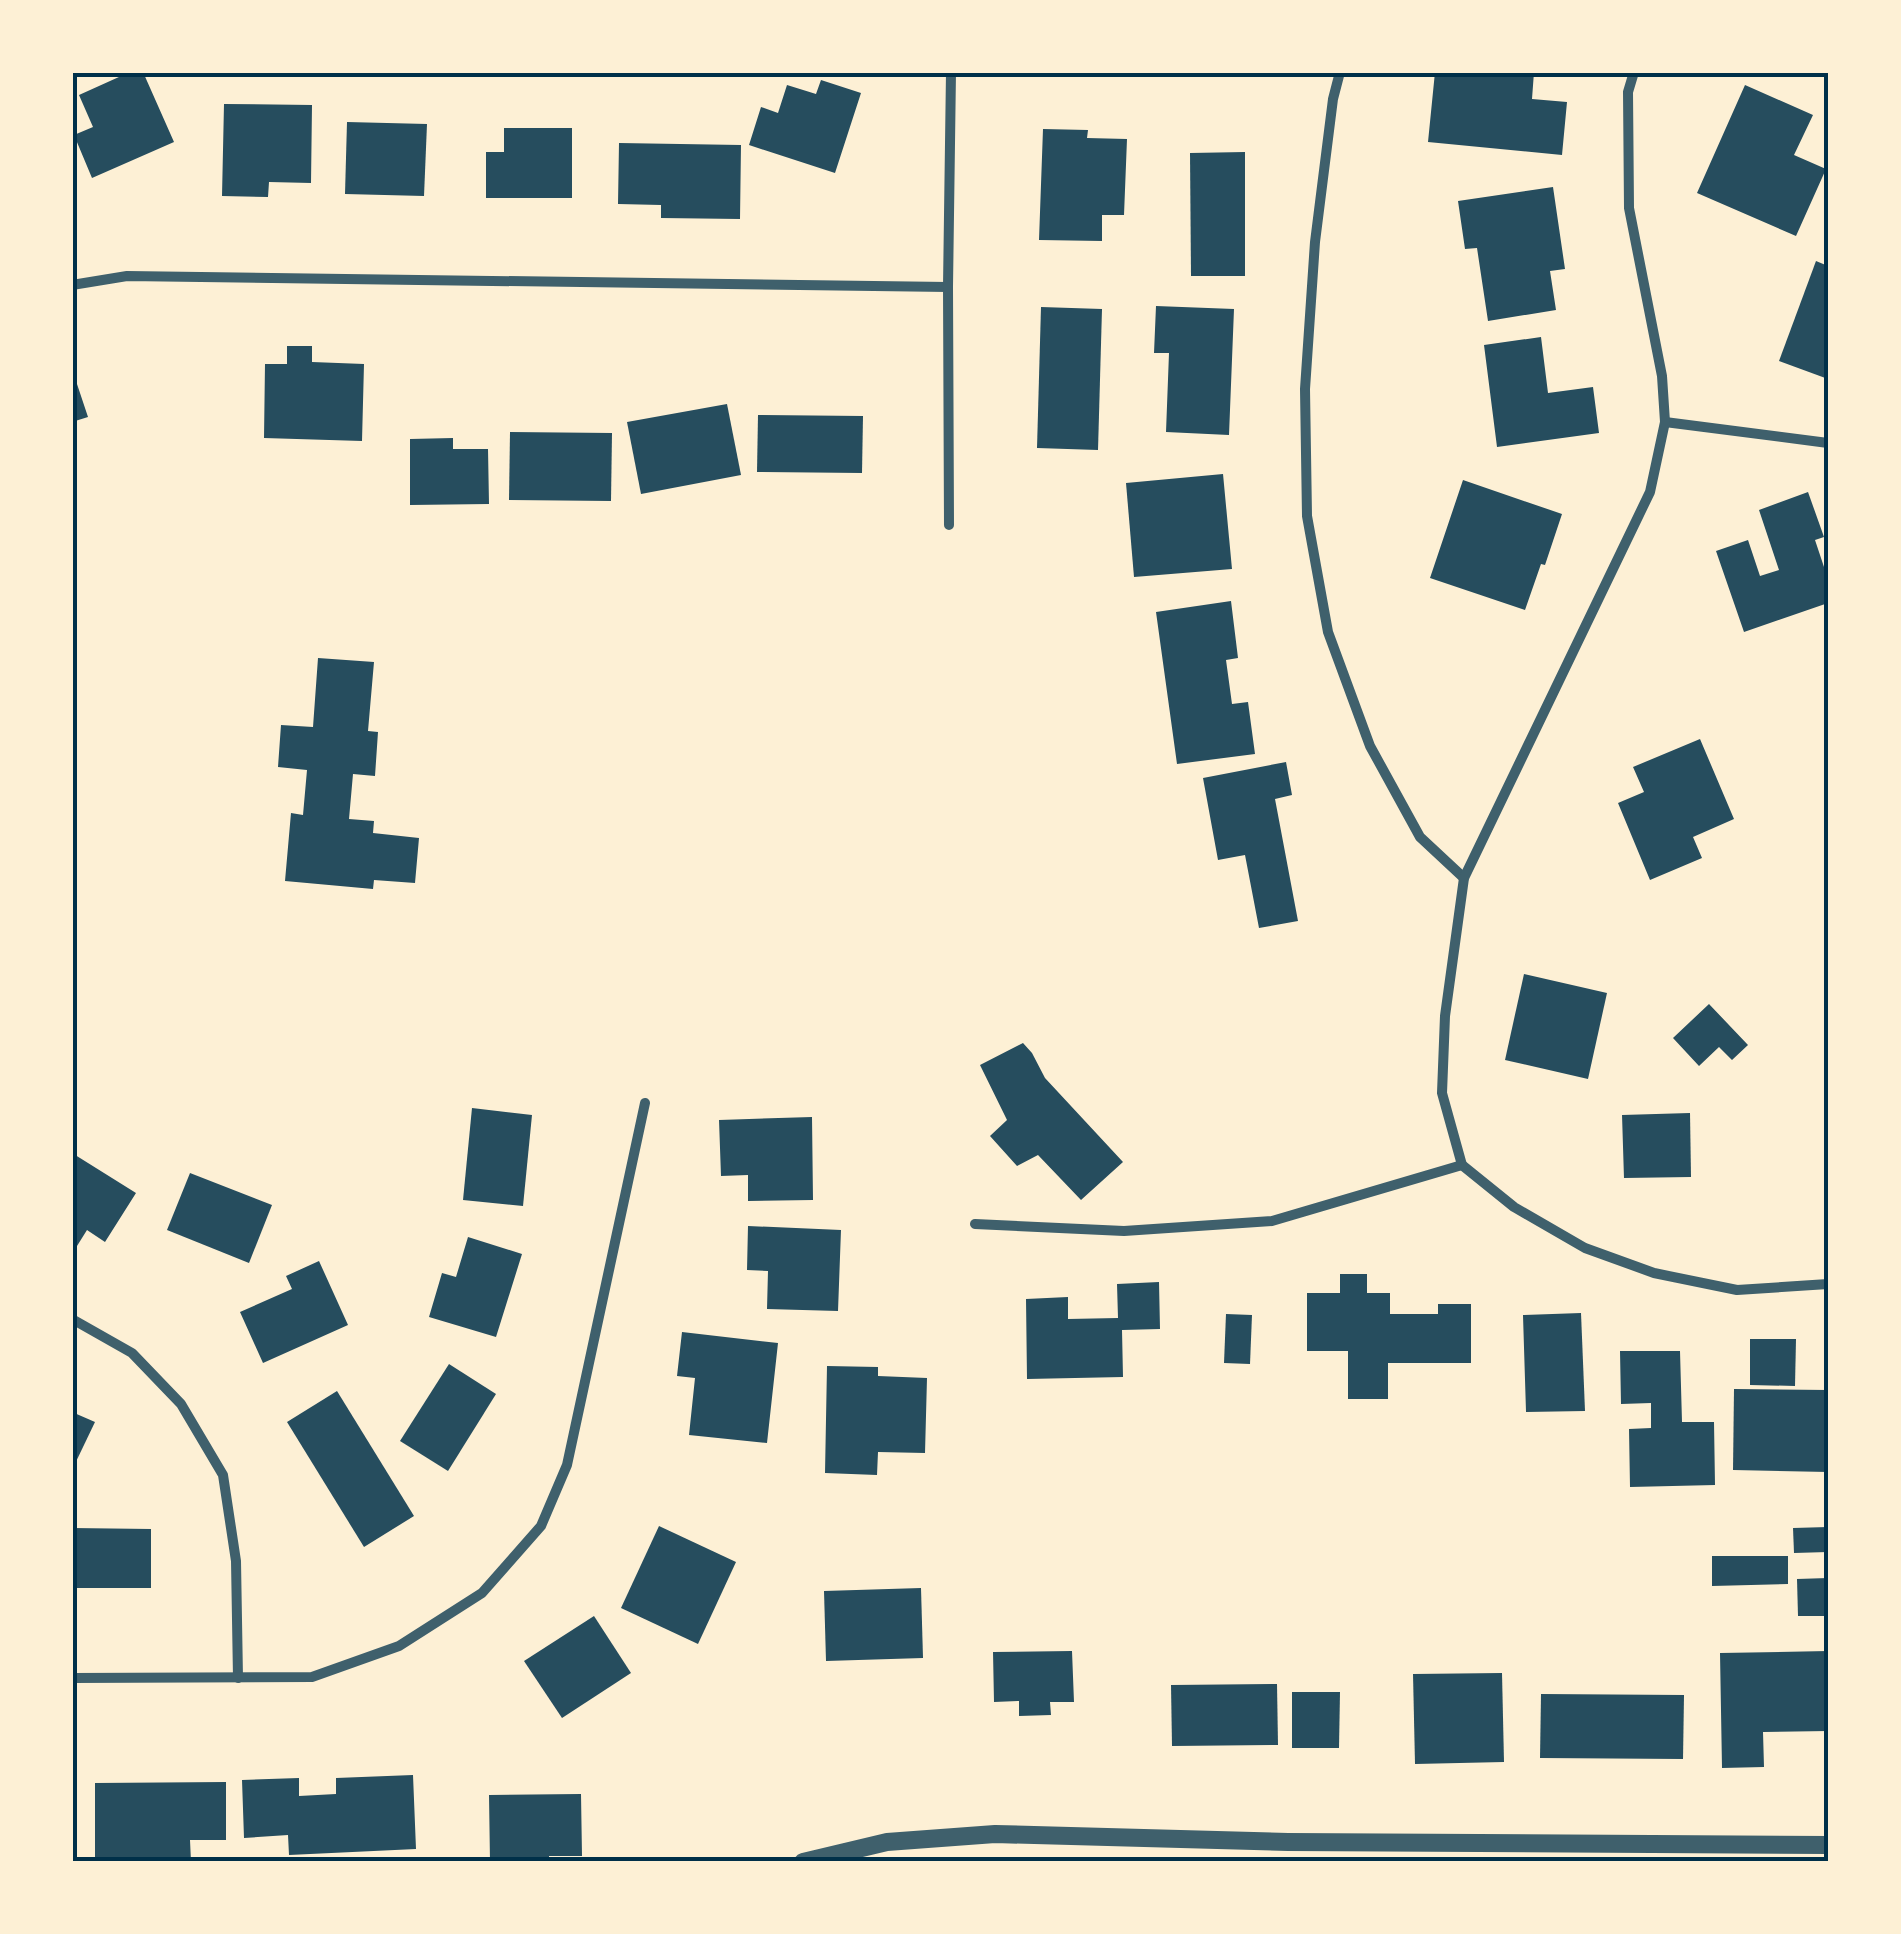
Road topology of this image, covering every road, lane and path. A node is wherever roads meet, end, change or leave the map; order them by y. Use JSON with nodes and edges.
{"nodes":[{"id":1,"x":951,"y":72,"type":"edge"},
{"id":2,"x":1340,"y":72,"type":"edge"},
{"id":3,"x":1634,"y":72,"type":"edge"},
{"id":4,"x":72,"y":285,"type":"edge"},
{"id":5,"x":948,"y":287,"type":"junction"},
{"id":6,"x":1665,"y":422,"type":"junction"},
{"id":7,"x":1828,"y":443,"type":"edge"},
{"id":8,"x":949,"y":525,"type":"dead end"},
{"id":9,"x":1464,"y":878,"type":"junction"},
{"id":10,"x":646,"y":1104,"type":"dead end"},
{"id":11,"x":1462,"y":1165,"type":"junction"},
{"id":12,"x":974,"y":1224,"type":"dead end"},
{"id":13,"x":1828,"y":1284,"type":"edge"},
{"id":14,"x":72,"y":1319,"type":"edge"},
{"id":15,"x":72,"y":1678,"type":"edge"},
{"id":16,"x":238,"y":1678,"type":"junction"},
{"id":17,"x":1828,"y":1845,"type":"edge"},
{"id":18,"x":803,"y":1862,"type":"edge"}],
"edges":[{"from":1,"to":5,"type":"street"},
{"from":2,"to":9,"type":"street"},
{"from":3,"to":6,"type":"street"},
{"from":4,"to":5,"type":"street"},
{"from":5,"to":8,"type":"street"},
{"from":6,"to":7,"type":"street"},
{"from":6,"to":9,"type":"street"},
{"from":9,"to":11,"type":"street"},
{"from":10,"to":16,"type":"street"},
{"from":11,"to":12,"type":"street"},
{"from":11,"to":13,"type":"street"},
{"from":14,"to":16,"type":"street"},
{"from":15,"to":16,"type":"street"},
{"from":17,"to":18,"type":"street"}]}
